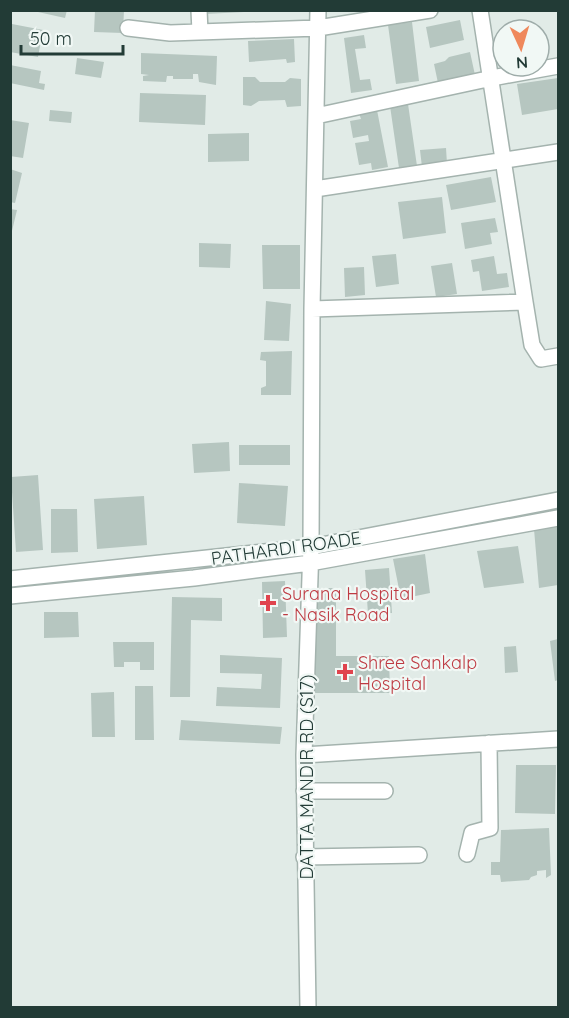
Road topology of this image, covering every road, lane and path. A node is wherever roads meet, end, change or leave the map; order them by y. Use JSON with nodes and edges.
{"nodes":[{"id":1,"x":199,"y":10,"type":"edge"},
{"id":2,"x":318,"y":10,"type":"edge"},
{"id":3,"x":430,"y":10,"type":"edge"},
{"id":4,"x":480,"y":10,"type":"edge"},
{"id":5,"x":128,"y":28,"type":"dead end"},
{"id":6,"x":318,"y":28,"type":"junction"},
{"id":7,"x":200,"y":32,"type":"junction"},
{"id":8,"x":491,"y":72,"type":"edge"},
{"id":9,"x":492,"y":78,"type":"joint"},
{"id":10,"x":316,"y":116,"type":"junction"},
{"id":11,"x":558,"y":152,"type":"edge"},
{"id":12,"x":502,"y":162,"type":"junction"},
{"id":13,"x":315,"y":189,"type":"junction"},
{"id":14,"x":525,"y":302,"type":"junction"},
{"id":15,"x":312,"y":309,"type":"junction"},
{"id":16,"x":558,"y":357,"type":"edge"},
{"id":17,"x":558,"y":500,"type":"edge"},
{"id":18,"x":558,"y":518,"type":"edge"},
{"id":19,"x":311,"y":547,"type":"junction"},
{"id":20,"x":310,"y":563,"type":"junction"},
{"id":21,"x":10,"y":579,"type":"edge"},
{"id":22,"x":10,"y":596,"type":"edge"},
{"id":23,"x":558,"y":739,"type":"edge"},
{"id":24,"x":489,"y":743,"type":"junction"},
{"id":25,"x":304,"y":755,"type":"junction"},
{"id":26,"x":385,"y":791,"type":"dead end"},
{"id":27,"x":304,"y":792,"type":"junction"},
{"id":28,"x":467,"y":854,"type":"dead end"},
{"id":29,"x":419,"y":855,"type":"dead end"},
{"id":30,"x":304,"y":856,"type":"junction"},
{"id":31,"x":308,"y":1008,"type":"edge"}],
"edges":[{"from":1,"to":7,"type":"street"},
{"from":2,"to":6,"type":"street","name":"DATTA MANDIR RD (S17)"},
{"from":3,"to":6,"type":"street"},
{"from":4,"to":8,"type":"street"},
{"from":5,"to":7,"type":"street"},
{"from":6,"to":7,"type":"street"},
{"from":6,"to":10,"type":"street","name":"DATTA MANDIR RD (S17)"},
{"from":9,"to":10,"type":"street"},
{"from":9,"to":12,"type":"street"},
{"from":10,"to":13,"type":"street","name":"DATTA MANDIR RD (S17)"},
{"from":11,"to":12,"type":"street"},
{"from":12,"to":13,"type":"street"},
{"from":12,"to":14,"type":"street"},
{"from":13,"to":15,"type":"street","name":"DATTA MANDIR RD (S17)"},
{"from":14,"to":15,"type":"street"},
{"from":14,"to":16,"type":"street"},
{"from":15,"to":19,"type":"street","name":"DATTA MANDIR RD (S17)"},
{"from":17,"to":19,"type":"street","name":"PATHARDI ROADE"},
{"from":18,"to":20,"type":"street"},
{"from":19,"to":20,"type":"street","name":"DATTA MANDIR RD (S17)"},
{"from":19,"to":21,"type":"street","name":"PATHARDI ROADE"},
{"from":20,"to":22,"type":"street"},
{"from":20,"to":25,"type":"street","name":"DATTA MANDIR RD (S17)"},
{"from":23,"to":24,"type":"street"},
{"from":24,"to":25,"type":"street"},
{"from":24,"to":28,"type":"street"},
{"from":25,"to":27,"type":"street","name":"DATTA MANDIR RD (S17)"},
{"from":26,"to":27,"type":"street"},
{"from":27,"to":30,"type":"street","name":"DATTA MANDIR RD (S17)"},
{"from":29,"to":30,"type":"street"},
{"from":30,"to":31,"type":"street","name":"DATTA MANDIR RD (S17)"}]}
